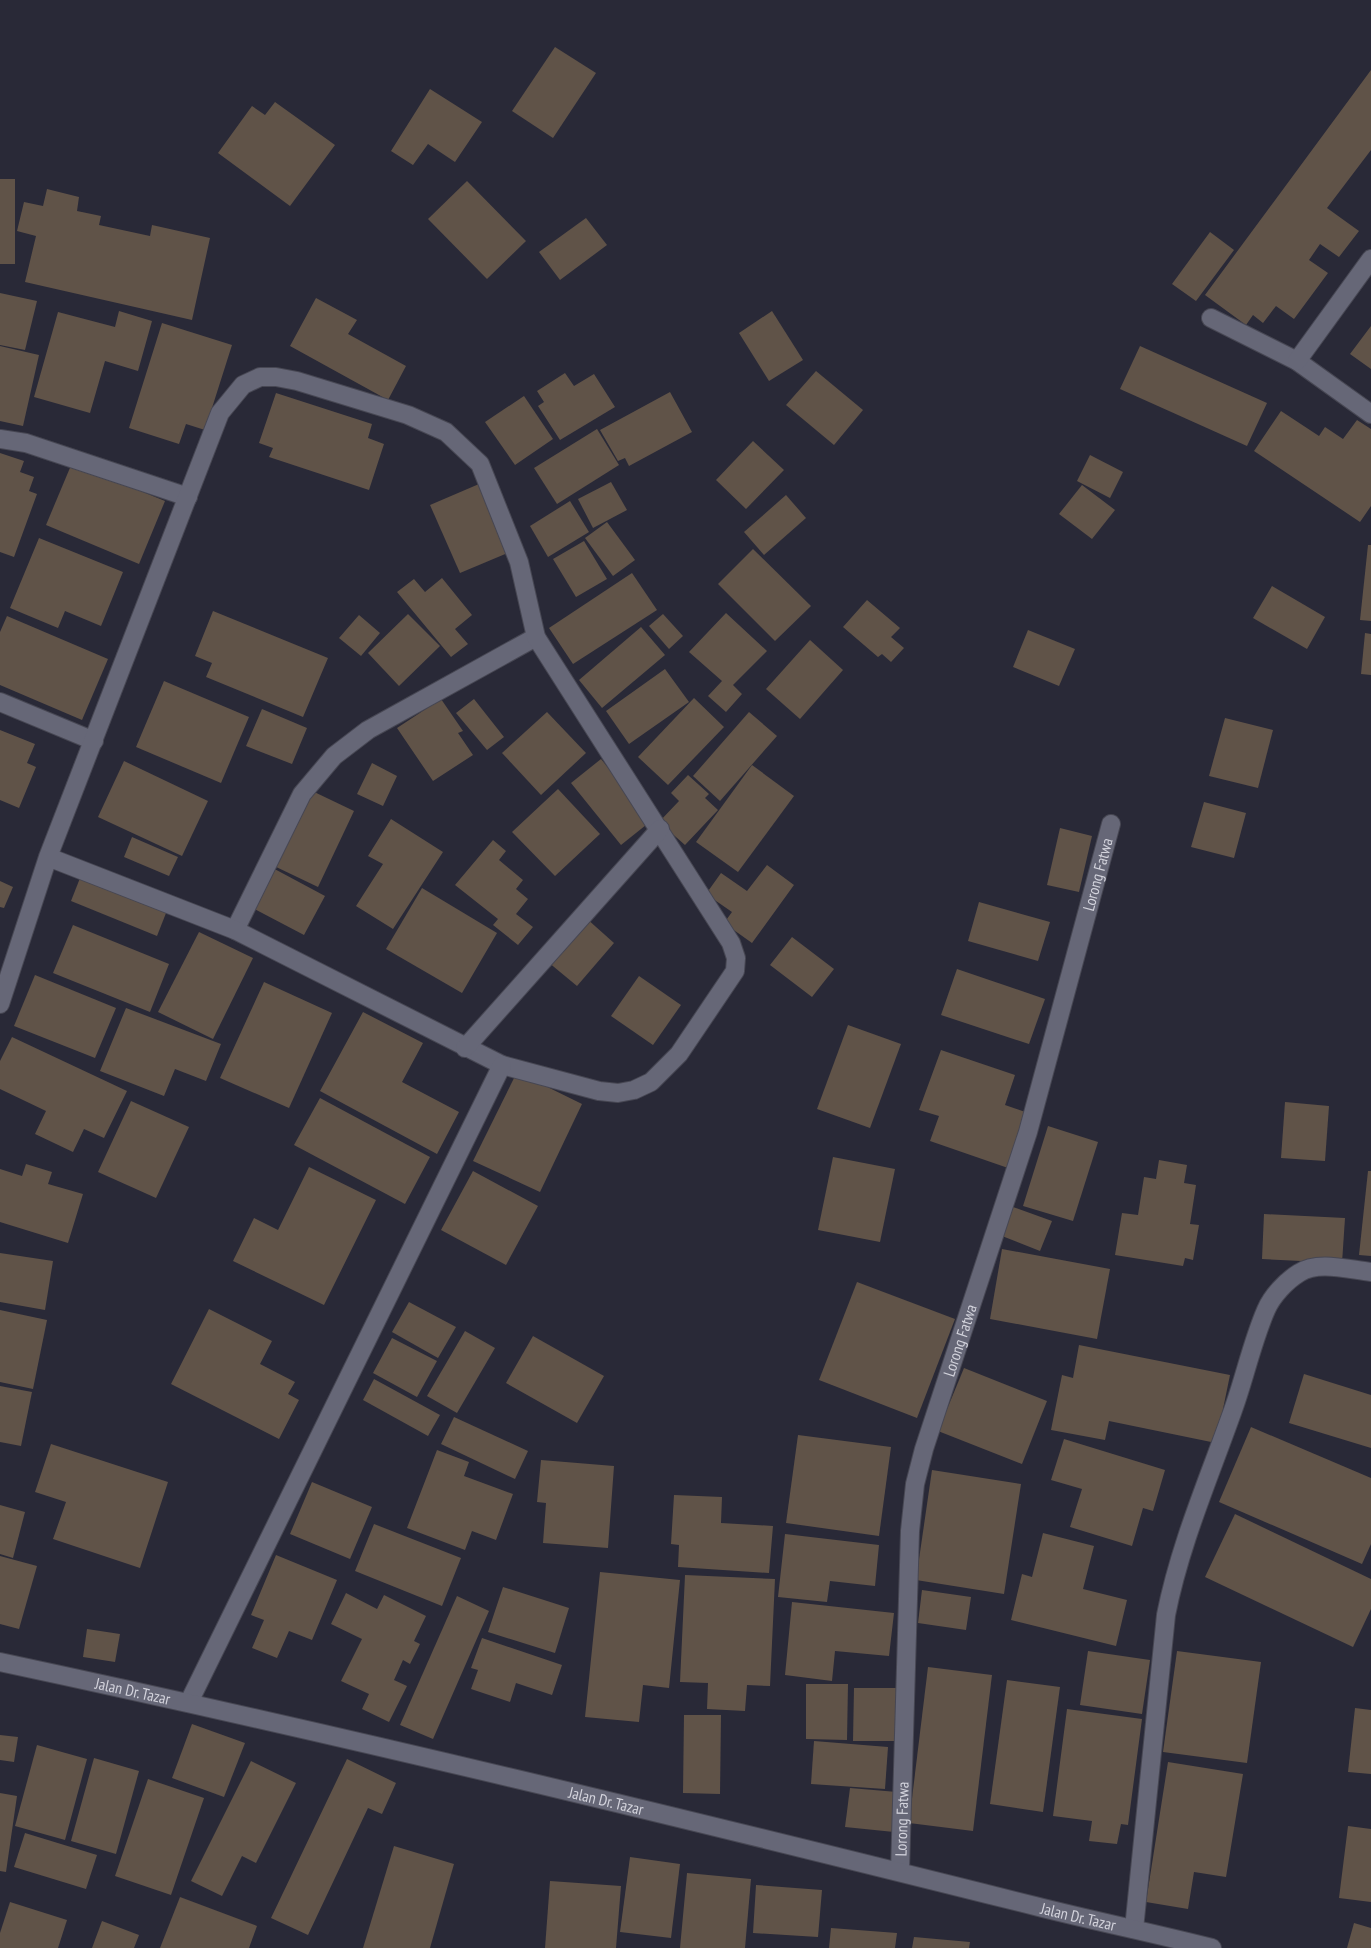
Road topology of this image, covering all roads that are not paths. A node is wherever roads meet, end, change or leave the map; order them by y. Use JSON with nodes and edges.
{"nodes":[{"id":1,"x":1371,"y":260,"type":"edge"},
{"id":2,"x":1210,"y":318,"type":"dead end"},
{"id":3,"x":1297,"y":361,"type":"junction"},
{"id":4,"x":1371,"y":414,"type":"edge"},
{"id":5,"x":0,"y":439,"type":"edge"},
{"id":6,"x":188,"y":497,"type":"junction"},
{"id":7,"x":536,"y":637,"type":"junction"},
{"id":8,"x":0,"y":702,"type":"edge"},
{"id":9,"x":94,"y":741,"type":"junction"},
{"id":10,"x":1111,"y":824,"type":"dead end"},
{"id":11,"x":660,"y":830,"type":"junction"},
{"id":12,"x":48,"y":857,"type":"junction"},
{"id":13,"x":235,"y":930,"type":"junction"},
{"id":14,"x":0,"y":1004,"type":"edge"},
{"id":15,"x":465,"y":1048,"type":"junction"},
{"id":16,"x":502,"y":1065,"type":"junction"},
{"id":17,"x":1371,"y":1272,"type":"edge"},
{"id":18,"x":0,"y":1662,"type":"edge"},
{"id":19,"x":189,"y":1702,"type":"junction"},
{"id":20,"x":900,"y":1871,"type":"junction"},
{"id":21,"x":1134,"y":1929,"type":"junction"},
{"id":22,"x":1212,"y":1948,"type":"edge"}],
"edges":[{"from":1,"to":3,"type":"street"},
{"from":2,"to":3,"type":"street"},
{"from":3,"to":4,"type":"street"},
{"from":5,"to":6,"type":"street"},
{"from":6,"to":7,"type":"street"},
{"from":6,"to":9,"type":"street"},
{"from":7,"to":11,"type":"street"},
{"from":7,"to":13,"type":"street"},
{"from":8,"to":9,"type":"street"},
{"from":9,"to":12,"type":"street"},
{"from":10,"to":20,"type":"street","name":"Lorong Fatwa"},
{"from":11,"to":15,"type":"street"},
{"from":11,"to":16,"type":"street"},
{"from":12,"to":13,"type":"street"},
{"from":12,"to":14,"type":"street"},
{"from":13,"to":15,"type":"street"},
{"from":15,"to":16,"type":"street"},
{"from":16,"to":19,"type":"street"},
{"from":17,"to":21,"type":"street"},
{"from":18,"to":19,"type":"street","name":"Jalan Dr. Tazar"},
{"from":19,"to":20,"type":"street","name":"Jalan Dr. Tazar"},
{"from":20,"to":21,"type":"street","name":"Jalan Dr. Tazar"},
{"from":21,"to":22,"type":"street","name":"Jalan Dr. Tazar"}]}
